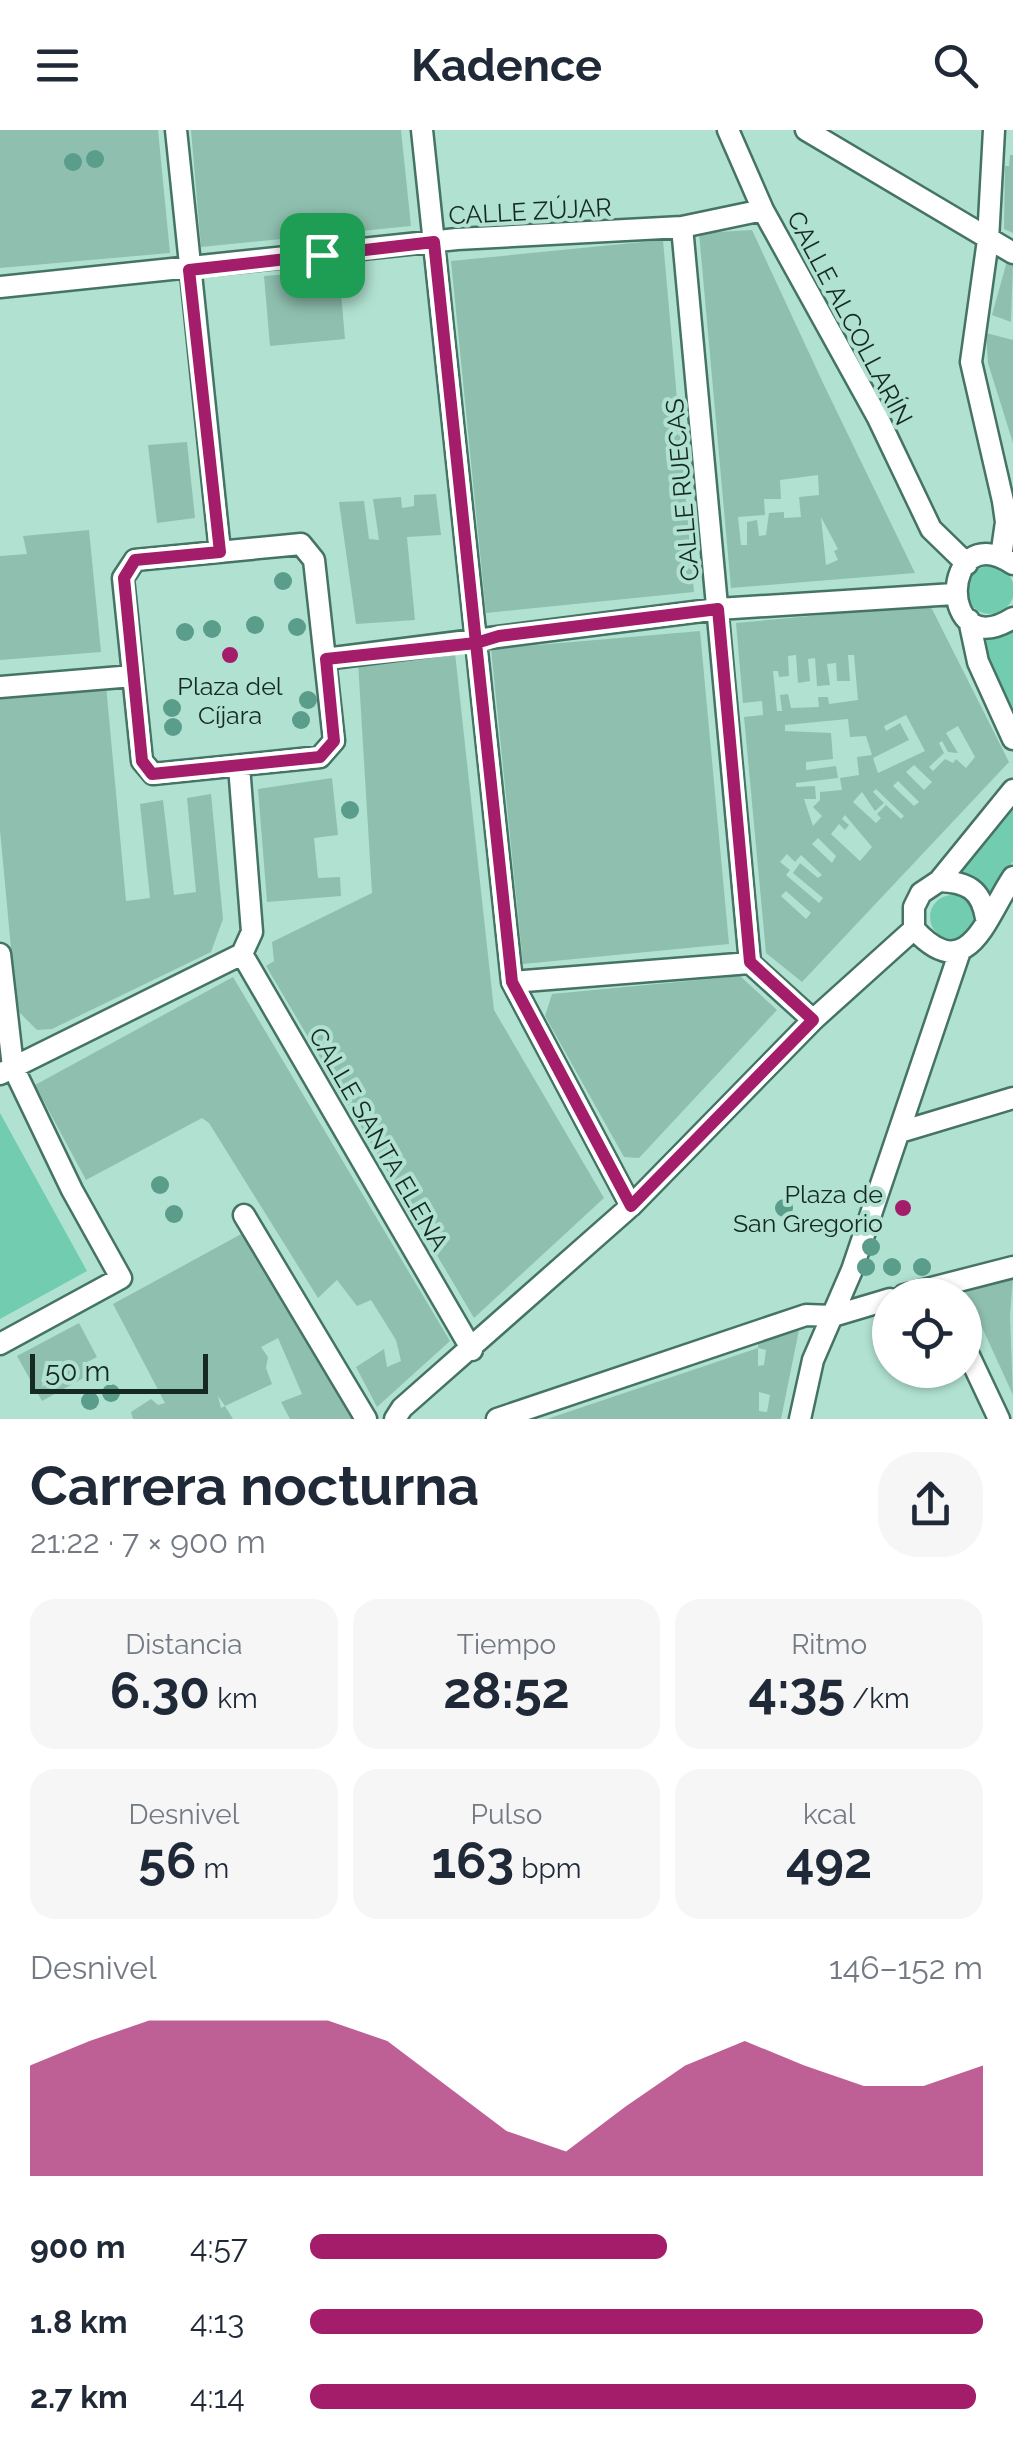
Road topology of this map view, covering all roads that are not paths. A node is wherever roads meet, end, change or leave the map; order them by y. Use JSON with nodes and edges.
{"nodes":[{"id":1,"x":176,"y":130,"type":"edge"},
{"id":2,"x":422,"y":130,"type":"edge"},
{"id":3,"x":728,"y":130,"type":"edge"},
{"id":4,"x":806,"y":130,"type":"edge"},
{"id":5,"x":994,"y":130,"type":"edge"},
{"id":6,"x":763,"y":210,"type":"junction"},
{"id":7,"x":682,"y":228,"type":"junction"},
{"id":8,"x":988,"y":240,"type":"junction"},
{"id":9,"x":434,"y":242,"type":"junction"},
{"id":10,"x":1013,"y":253,"type":"edge"},
{"id":11,"x":189,"y":270,"type":"junction"},
{"id":12,"x":0,"y":287,"type":"edge"},
{"id":13,"x":220,"y":552,"type":"junction"},
{"id":14,"x":1007,"y":560,"type":"edge"},
{"id":15,"x":959,"y":580,"type":"junction"},
{"id":16,"x":718,"y":609,"type":"junction"},
{"id":17,"x":1013,"y":618,"type":"edge"},
{"id":18,"x":969,"y":620,"type":"junction"},
{"id":19,"x":476,"y":643,"type":"junction"},
{"id":20,"x":326,"y":659,"type":"junction"},
{"id":21,"x":133,"y":676,"type":"junction"},
{"id":22,"x":0,"y":686,"type":"edge"},
{"id":23,"x":1013,"y":739,"type":"edge"},
{"id":24,"x":239,"y":766,"type":"junction"},
{"id":25,"x":1013,"y":790,"type":"edge"},
{"id":26,"x":1013,"y":877,"type":"edge"},
{"id":27,"x":939,"y":881,"type":"junction"},
{"id":28,"x":986,"y":918,"type":"junction"},
{"id":29,"x":914,"y":929,"type":"junction"},
{"id":30,"x":966,"y":949,"type":"junction"},
{"id":31,"x":0,"y":954,"type":"edge"},
{"id":32,"x":242,"y":954,"type":"junction"},
{"id":33,"x":750,"y":962,"type":"junction"},
{"id":34,"x":512,"y":982,"type":"junction"},
{"id":35,"x":813,"y":1020,"type":"junction"},
{"id":36,"x":7,"y":1071,"type":"edge"},
{"id":37,"x":1013,"y":1098,"type":"edge"},
{"id":38,"x":900,"y":1132,"type":"junction"},
{"id":39,"x":631,"y":1206,"type":"junction"},
{"id":40,"x":244,"y":1215,"type":"dead end"},
{"id":41,"x":1013,"y":1267,"type":"edge"},
{"id":42,"x":852,"y":1270,"type":"junction"},
{"id":43,"x":978,"y":1278,"type":"edge"},
{"id":44,"x":872,"y":1297,"type":"edge"},
{"id":45,"x":872,"y":1305,"type":"edge"},
{"id":46,"x":834,"y":1316,"type":"junction"},
{"id":47,"x":0,"y":1344,"type":"edge"},
{"id":48,"x":472,"y":1350,"type":"junction"},
{"id":49,"x":982,"y":1383,"type":"edge"},
{"id":50,"x":427,"y":1388,"type":"junction"},
{"id":51,"x":366,"y":1419,"type":"edge"},
{"id":52,"x":395,"y":1419,"type":"edge"},
{"id":53,"x":414,"y":1419,"type":"edge"},
{"id":54,"x":497,"y":1419,"type":"edge"},
{"id":55,"x":800,"y":1419,"type":"edge"},
{"id":56,"x":999,"y":1419,"type":"edge"}],
"edges":[{"from":1,"to":11,"type":"street"},
{"from":2,"to":9,"type":"street"},
{"from":3,"to":6,"type":"street","name":"CALLE ALCOLLARÍN"},
{"from":4,"to":8,"type":"street"},
{"from":5,"to":8,"type":"street"},
{"from":6,"to":7,"type":"street","name":"CALLE ZÚJAR"},
{"from":6,"to":15,"type":"street","name":"CALLE ALCOLLARÍN"},
{"from":7,"to":9,"type":"street","name":"CALLE ZÚJAR"},
{"from":7,"to":16,"type":"street","name":"CALLE RUECAS"},
{"from":8,"to":10,"type":"street"},
{"from":8,"to":14,"type":"street"},
{"from":9,"to":11,"type":"street","name":"CALLE ZÚJAR"},
{"from":9,"to":19,"type":"street"},
{"from":11,"to":12,"type":"street","name":"CALLE ZÚJAR"},
{"from":11,"to":13,"type":"street"},
{"from":13,"to":20,"type":"street"},
{"from":13,"to":21,"type":"street"},
{"from":14,"to":15,"type":"street"},
{"from":15,"to":16,"type":"street"},
{"from":15,"to":18,"type":"street","name":"CALLE ALCOLLARÍN"},
{"from":16,"to":19,"type":"street"},
{"from":16,"to":33,"type":"street","name":"CALLE RUECAS"},
{"from":17,"to":18,"type":"street"},
{"from":18,"to":23,"type":"street"},
{"from":19,"to":20,"type":"street"},
{"from":19,"to":34,"type":"street"},
{"from":20,"to":24,"type":"street"},
{"from":21,"to":22,"type":"street"},
{"from":21,"to":24,"type":"street"},
{"from":24,"to":32,"type":"street"},
{"from":25,"to":27,"type":"street"},
{"from":26,"to":28,"type":"street"},
{"from":27,"to":28,"type":"street"},
{"from":27,"to":29,"type":"street"},
{"from":28,"to":30,"type":"street"},
{"from":29,"to":30,"type":"street"},
{"from":29,"to":35,"type":"street"},
{"from":30,"to":38,"type":"street"},
{"from":31,"to":36,"type":"street"},
{"from":32,"to":36,"type":"street"},
{"from":32,"to":48,"type":"street","name":"CALLE SANTA ELENA"},
{"from":33,"to":34,"type":"street"},
{"from":33,"to":35,"type":"street"},
{"from":34,"to":39,"type":"street"},
{"from":35,"to":39,"type":"street"},
{"from":36,"to":47,"type":"street"},
{"from":37,"to":38,"type":"street"},
{"from":38,"to":42,"type":"street"},
{"from":39,"to":48,"type":"street"},
{"from":40,"to":51,"type":"street"},
{"from":41,"to":43,"type":"street"},
{"from":42,"to":44,"type":"street"},
{"from":42,"to":46,"type":"street"},
{"from":45,"to":46,"type":"street"},
{"from":46,"to":54,"type":"street"},
{"from":46,"to":55,"type":"street"},
{"from":48,"to":50,"type":"street"},
{"from":49,"to":56,"type":"street"},
{"from":50,"to":52,"type":"street"},
{"from":50,"to":53,"type":"street"}]}
